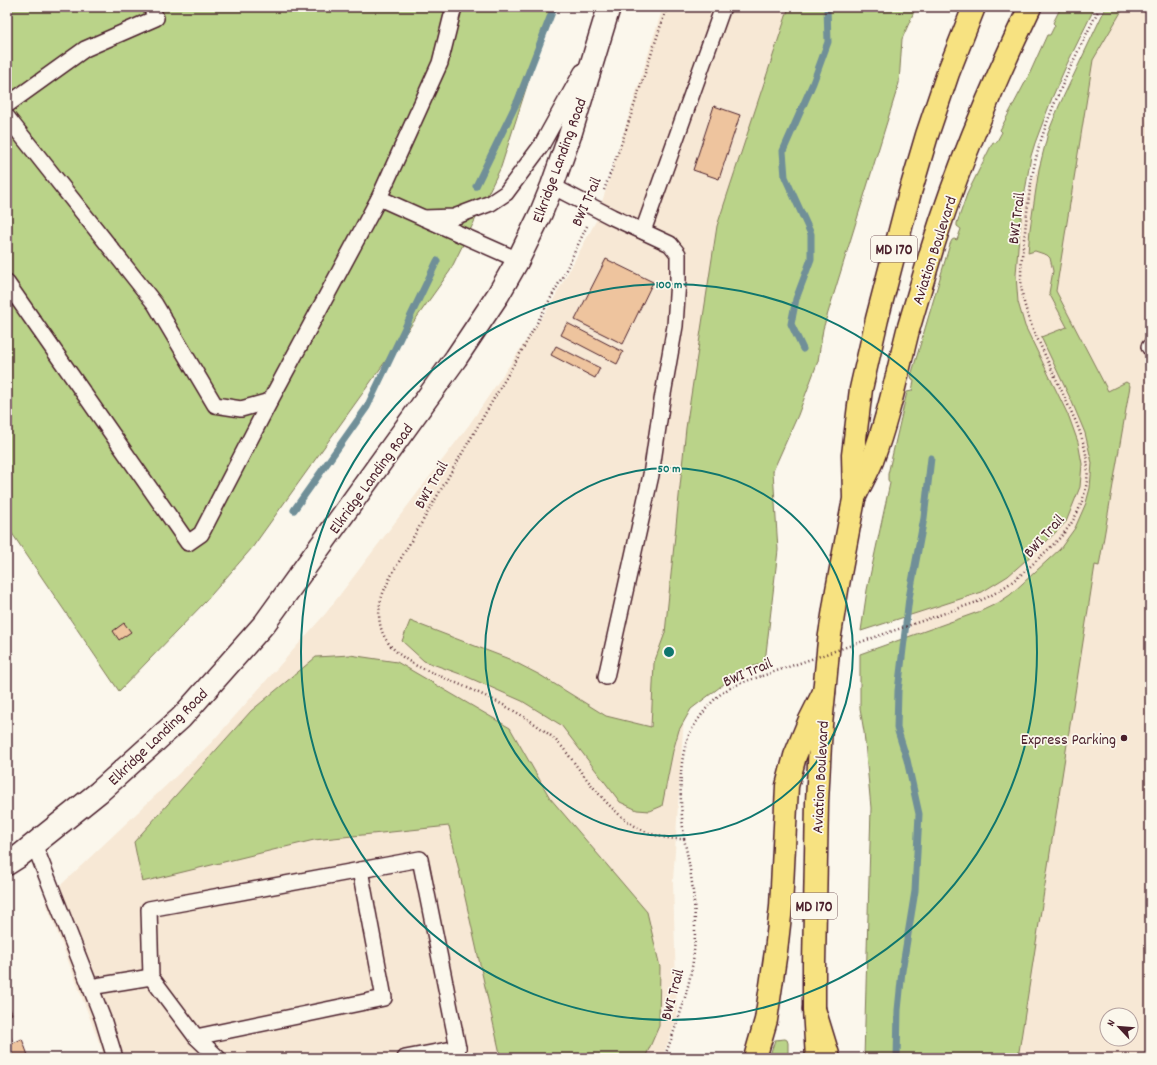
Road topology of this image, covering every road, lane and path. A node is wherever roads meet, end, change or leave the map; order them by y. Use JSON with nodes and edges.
{"nodes":[{"id":1,"x":151,"y":7,"type":"edge"},
{"id":2,"x":454,"y":7,"type":"edge"},
{"id":3,"x":609,"y":7,"type":"edge"},
{"id":4,"x":667,"y":7,"type":"edge"},
{"id":5,"x":723,"y":7,"type":"edge"},
{"id":6,"x":974,"y":7,"type":"edge"},
{"id":7,"x":1030,"y":7,"type":"edge"},
{"id":8,"x":1100,"y":7,"type":"edge"},
{"id":9,"x":599,"y":41,"type":"junction"},
{"id":10,"x":7,"y":105,"type":"edge"},
{"id":11,"x":7,"y":118,"type":"edge"},
{"id":12,"x":552,"y":186,"type":"junction"},
{"id":13,"x":379,"y":198,"type":"junction"},
{"id":14,"x":596,"y":208,"type":"junction"},
{"id":15,"x":424,"y":218,"type":"junction"},
{"id":16,"x":643,"y":231,"type":"junction"},
{"id":17,"x":518,"y":260,"type":"junction"},
{"id":18,"x":7,"y":283,"type":"edge"},
{"id":19,"x":270,"y":401,"type":"junction"},
{"id":20,"x":854,"y":499,"type":"junction"},
{"id":21,"x":606,"y":677,"type":"dead end"},
{"id":22,"x":824,"y":692,"type":"junction"},
{"id":23,"x":684,"y":839,"type":"junction"},
{"id":24,"x":34,"y":844,"type":"junction"},
{"id":25,"x":7,"y":864,"type":"edge"},
{"id":26,"x":360,"y":870,"type":"junction"},
{"id":27,"x":151,"y":977,"type":"junction"},
{"id":28,"x":90,"y":988,"type":"junction"},
{"id":29,"x":814,"y":1009,"type":"junction"},
{"id":30,"x":196,"y":1037,"type":"junction"},
{"id":31,"x":455,"y":1053,"type":"edge"},
{"id":32,"x":115,"y":1058,"type":"edge"},
{"id":33,"x":218,"y":1058,"type":"edge"},
{"id":34,"x":405,"y":1058,"type":"edge"},
{"id":35,"x":664,"y":1058,"type":"edge"},
{"id":36,"x":756,"y":1058,"type":"edge"},
{"id":37,"x":817,"y":1058,"type":"edge"},
{"id":38,"x":829,"y":1058,"type":"edge"}],
"edges":[{"from":1,"to":10,"type":"lane"},
{"from":2,"to":13,"type":"lane"},
{"from":3,"to":9,"type":"main road","name":"Elkridge Landing Road"},
{"from":4,"to":14,"type":"path","name":"BWI Trail"},
{"from":5,"to":16,"type":"lane"},
{"from":6,"to":20,"type":"main road","name":"Aviation Boulevard","number":"MD 170"},
{"from":7,"to":20,"type":"main road","name":"Aviation Boulevard","number":"MD 170"},
{"from":8,"to":23,"type":"path","name":"BWI Trail","bridge":true},
{"from":9,"to":12,"type":"main road","name":"Elkridge Landing Road"},
{"from":9,"to":15,"type":"lane"},
{"from":11,"to":19,"type":"lane"},
{"from":12,"to":14,"type":"lane"},
{"from":12,"to":17,"type":"main road","name":"Elkridge Landing Road"},
{"from":13,"to":15,"type":"lane"},
{"from":13,"to":19,"type":"lane"},
{"from":14,"to":16,"type":"lane"},
{"from":14,"to":23,"type":"path","name":"BWI Trail"},
{"from":15,"to":17,"type":"lane"},
{"from":16,"to":21,"type":"lane"},
{"from":17,"to":24,"type":"main road","name":"Elkridge Landing Road"},
{"from":18,"to":19,"type":"lane"},
{"from":20,"to":22,"type":"main road","name":"Aviation Boulevard","number":"MD 170"},
{"from":22,"to":29,"type":"main road","name":"Aviation Boulevard","number":"MD 170"},
{"from":22,"to":36,"type":"main road"},
{"from":23,"to":35,"type":"path","name":"BWI Trail"},
{"from":24,"to":25,"type":"main road","name":"Elkridge Landing Road"},
{"from":24,"to":28,"type":"lane"},
{"from":26,"to":27,"type":"lane"},
{"from":26,"to":30,"type":"lane"},
{"from":26,"to":31,"type":"lane"},
{"from":27,"to":28,"type":"lane"},
{"from":27,"to":30,"type":"lane"},
{"from":28,"to":32,"type":"lane"},
{"from":29,"to":37,"type":"main road","name":"Aviation Boulevard","number":"MD 170"},
{"from":29,"to":38,"type":"main road"},
{"from":30,"to":33,"type":"lane"},
{"from":31,"to":34,"type":"lane"}]}
